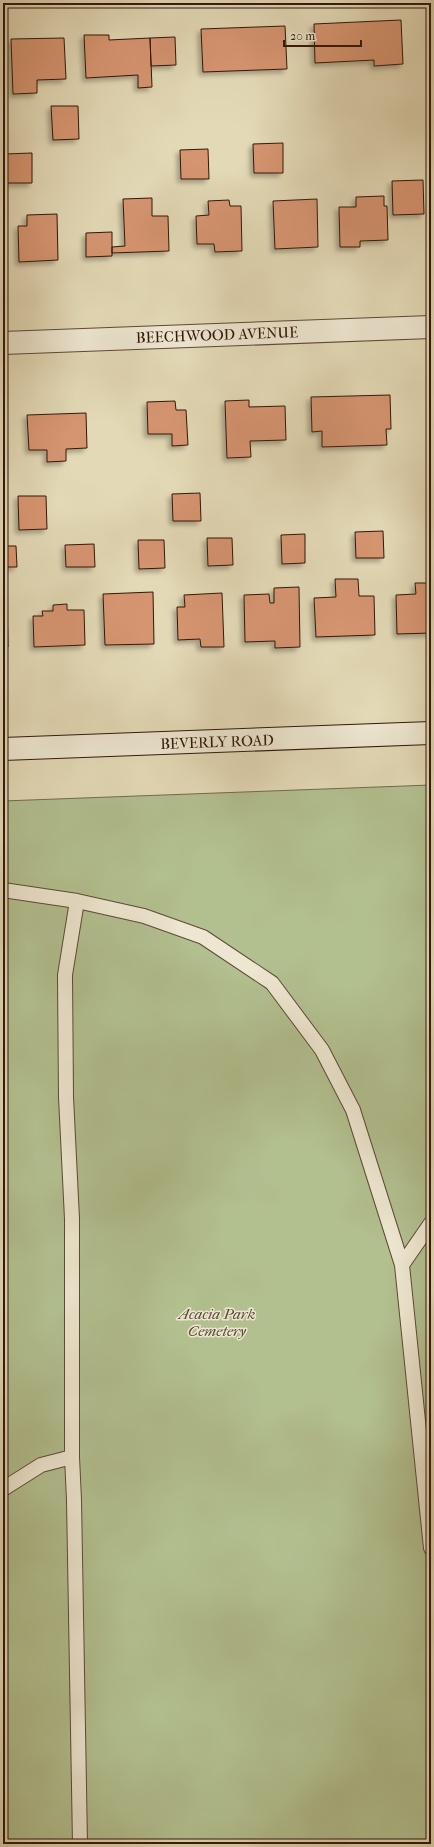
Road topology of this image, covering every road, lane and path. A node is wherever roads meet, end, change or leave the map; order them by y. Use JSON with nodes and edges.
{"nodes":[{"id":1,"x":431,"y":327,"type":"edge"},
{"id":2,"x":3,"y":344,"type":"edge"},
{"id":3,"x":431,"y":733,"type":"edge"},
{"id":4,"x":3,"y":749,"type":"edge"},
{"id":5,"x":3,"y":890,"type":"edge"},
{"id":6,"x":77,"y":901,"type":"junction"},
{"id":7,"x":431,"y":1223,"type":"edge"},
{"id":8,"x":402,"y":1265,"type":"junction"},
{"id":9,"x":72,"y":1457,"type":"junction"},
{"id":10,"x":3,"y":1489,"type":"edge"},
{"id":11,"x":431,"y":1548,"type":"edge"},
{"id":12,"x":80,"y":1844,"type":"edge"}],
"edges":[{"from":1,"to":2,"type":"street","name":"BEECHWOOD AVENUE"},
{"from":3,"to":4,"type":"street","name":"BEVERLY ROAD"},
{"from":5,"to":6,"type":"lane"},
{"from":6,"to":8,"type":"lane"},
{"from":6,"to":9,"type":"lane"},
{"from":7,"to":8,"type":"lane"},
{"from":8,"to":11,"type":"lane"},
{"from":9,"to":10,"type":"lane"},
{"from":9,"to":12,"type":"lane"}]}
